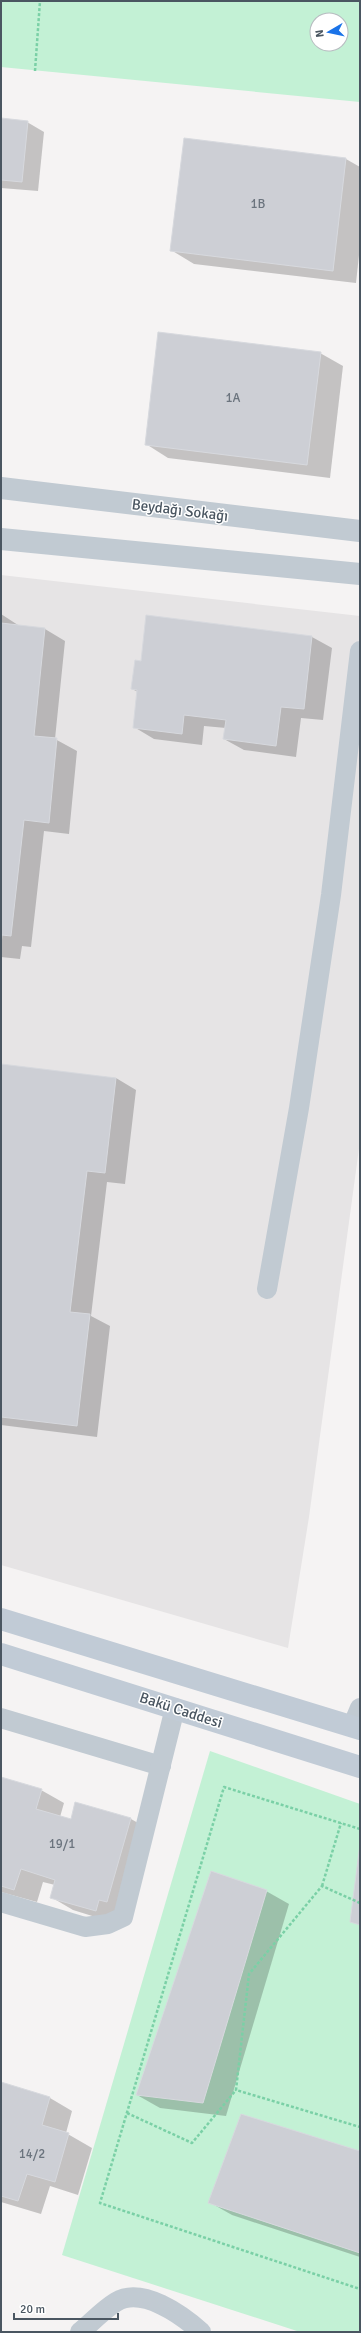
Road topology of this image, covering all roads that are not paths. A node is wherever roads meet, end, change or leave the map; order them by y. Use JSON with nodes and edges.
{"nodes":[{"id":1,"x":1,"y":488,"type":"edge"},
{"id":2,"x":360,"y":531,"type":"edge"},
{"id":3,"x":1,"y":539,"type":"edge"},
{"id":4,"x":360,"y":574,"type":"edge"},
{"id":5,"x":360,"y":651,"type":"edge"},
{"id":6,"x":266,"y":1289,"type":"dead end"},
{"id":7,"x":1,"y":1619,"type":"edge"},
{"id":8,"x":1,"y":1654,"type":"edge"},
{"id":9,"x":175,"y":1708,"type":"junction"},
{"id":10,"x":1,"y":1718,"type":"edge"},
{"id":11,"x":357,"y":1721,"type":"edge"},
{"id":12,"x":160,"y":1766,"type":"junction"},
{"id":13,"x":360,"y":1767,"type":"edge"},
{"id":14,"x":1,"y":1902,"type":"edge"},
{"id":15,"x":80,"y":2332,"type":"edge"},
{"id":16,"x":201,"y":2332,"type":"edge"}],
"edges":[{"from":1,"to":2,"type":"street","name":"Beydağı Sokağı"},
{"from":3,"to":4,"type":"street"},
{"from":5,"to":6,"type":"lane"},
{"from":7,"to":11,"type":"main road"},
{"from":8,"to":9,"type":"main road","name":"Bakü Caddesi"},
{"from":9,"to":12,"type":"lane"},
{"from":9,"to":13,"type":"main road","name":"Bakü Caddesi"},
{"from":10,"to":12,"type":"lane"},
{"from":12,"to":14,"type":"lane"},
{"from":15,"to":16,"type":"lane"}]}
